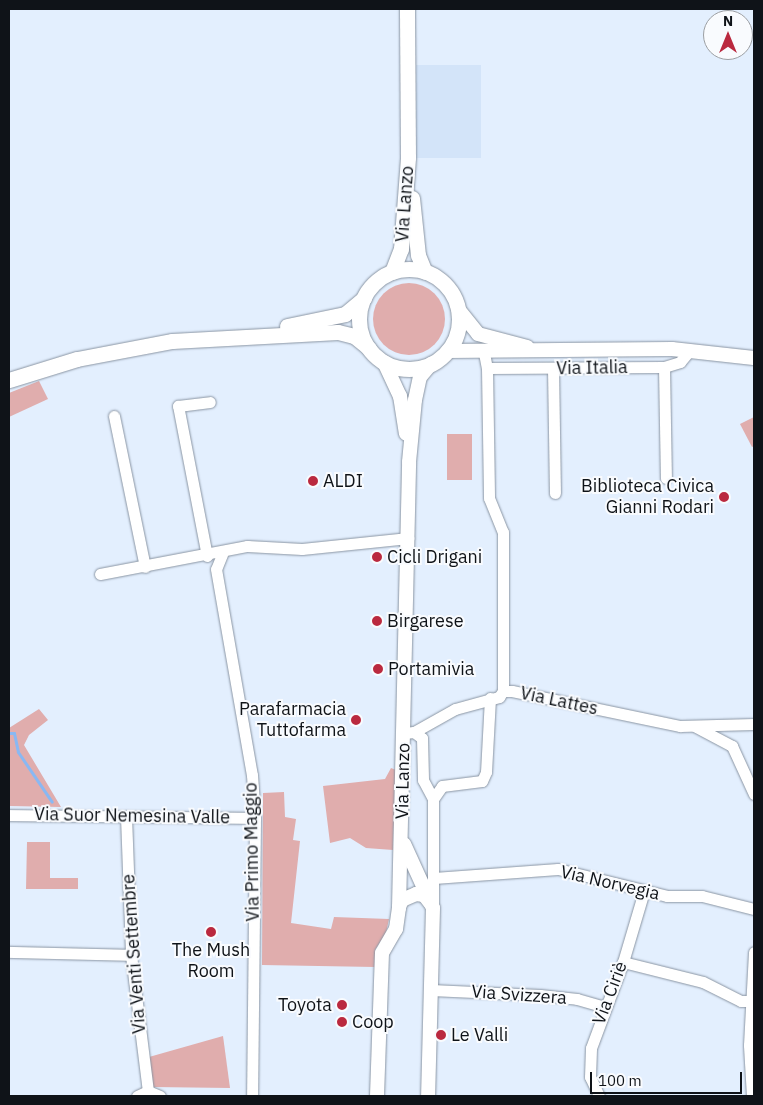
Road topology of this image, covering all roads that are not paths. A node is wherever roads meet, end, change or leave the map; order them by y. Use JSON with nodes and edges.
{"nodes":[{"id":1,"x":408,"y":9,"type":"edge"},
{"id":2,"x":408,"y":157,"type":"junction"},
{"id":3,"x":392,"y":272,"type":"junction"},
{"id":4,"x":425,"y":272,"type":"junction"},
{"id":5,"x":364,"y":298,"type":"junction"},
{"id":6,"x":458,"y":309,"type":"junction"},
{"id":7,"x":232,"y":336,"type":"junction"},
{"id":8,"x":369,"y":348,"type":"junction"},
{"id":9,"x":690,"y":350,"type":"junction"},
{"id":10,"x":448,"y":351,"type":"junction"},
{"id":11,"x":547,"y":352,"type":"junction"},
{"id":12,"x":484,"y":353,"type":"junction"},
{"id":13,"x":754,"y":358,"type":"edge"},
{"id":14,"x":384,"y":362,"type":"junction"},
{"id":15,"x":432,"y":364,"type":"junction"},
{"id":16,"x":664,"y":367,"type":"junction"},
{"id":17,"x":487,"y":368,"type":"junction"},
{"id":18,"x":553,"y":368,"type":"junction"},
{"id":19,"x":9,"y":380,"type":"edge"},
{"id":20,"x":210,"y":402,"type":"dead end"},
{"id":21,"x":114,"y":416,"type":"dead end"},
{"id":22,"x":409,"y":462,"type":"junction"},
{"id":23,"x":666,"y":478,"type":"dead end"},
{"id":24,"x":555,"y":493,"type":"dead end"},
{"id":25,"x":408,"y":538,"type":"junction"},
{"id":26,"x":223,"y":552,"type":"junction"},
{"id":27,"x":207,"y":556,"type":"junction"},
{"id":28,"x":144,"y":567,"type":"junction"},
{"id":29,"x":100,"y":574,"type":"dead end"},
{"id":30,"x":502,"y":691,"type":"junction"},
{"id":31,"x":490,"y":698,"type":"junction"},
{"id":32,"x":754,"y":724,"type":"edge"},
{"id":33,"x":694,"y":726,"type":"junction"},
{"id":34,"x":409,"y":732,"type":"junction"},
{"id":35,"x":754,"y":794,"type":"edge"},
{"id":36,"x":434,"y":799,"type":"junction"},
{"id":37,"x":9,"y":815,"type":"edge"},
{"id":38,"x":126,"y":816,"type":"junction"},
{"id":39,"x":255,"y":818,"type":"junction"},
{"id":40,"x":401,"y":836,"type":"junction"},
{"id":41,"x":434,"y":878,"type":"junction"},
{"id":42,"x":644,"y":891,"type":"junction"},
{"id":43,"x":399,"y":907,"type":"junction"},
{"id":44,"x":433,"y":908,"type":"junction"},
{"id":45,"x":754,"y":909,"type":"edge"},
{"id":46,"x":9,"y":952,"type":"edge"},
{"id":47,"x":754,"y":952,"type":"edge"},
{"id":48,"x":131,"y":955,"type":"junction"},
{"id":49,"x":623,"y":962,"type":"junction"},
{"id":50,"x":431,"y":990,"type":"junction"},
{"id":51,"x":753,"y":1001,"type":"edge"},
{"id":52,"x":605,"y":1007,"type":"junction"},
{"id":53,"x":142,"y":1094,"type":"edge"},
{"id":54,"x":160,"y":1096,"type":"edge"},
{"id":55,"x":252,"y":1096,"type":"edge"},
{"id":56,"x":377,"y":1096,"type":"edge"},
{"id":57,"x":428,"y":1096,"type":"edge"},
{"id":58,"x":599,"y":1096,"type":"edge"},
{"id":59,"x":752,"y":1096,"type":"edge"}],
"edges":[{"from":1,"to":2,"type":"main road"},
{"from":2,"to":3,"type":"main road","name":"Via Lanzo"},
{"from":2,"to":4,"type":"main road","name":"Via Lanzo"},
{"from":3,"to":4,"type":"main road"},
{"from":3,"to":5,"type":"main road"},
{"from":4,"to":6,"type":"main road"},
{"from":5,"to":7,"type":"main road"},
{"from":5,"to":8,"type":"main road"},
{"from":6,"to":10,"type":"main road"},
{"from":6,"to":11,"type":"street","name":"Via Italia"},
{"from":7,"to":8,"type":"main road"},
{"from":7,"to":19,"type":"main road"},
{"from":8,"to":14,"type":"main road"},
{"from":9,"to":11,"type":"street","name":"Via Italia"},
{"from":9,"to":13,"type":"street","name":"Via Italia"},
{"from":9,"to":16,"type":"street","name":"Via Italia"},
{"from":10,"to":12,"type":"street","name":"Via Italia"},
{"from":10,"to":15,"type":"main road"},
{"from":11,"to":12,"type":"street","name":"Via Italia"},
{"from":12,"to":17,"type":"street"},
{"from":14,"to":15,"type":"main road"},
{"from":14,"to":22,"type":"street","name":"Via Lanzo"},
{"from":15,"to":22,"type":"street","name":"Via Lanzo"},
{"from":16,"to":18,"type":"street","name":"Via Italia"},
{"from":16,"to":23,"type":"street"},
{"from":17,"to":18,"type":"street","name":"Via Italia"},
{"from":17,"to":30,"type":"street"},
{"from":18,"to":24,"type":"street"},
{"from":20,"to":27,"type":"street"},
{"from":21,"to":28,"type":"street"},
{"from":22,"to":25,"type":"street","name":"Via Lanzo"},
{"from":25,"to":26,"type":"street"},
{"from":25,"to":34,"type":"street","name":"Via Lanzo"},
{"from":26,"to":27,"type":"street"},
{"from":26,"to":39,"type":"street","name":"Via Primo Maggio"},
{"from":27,"to":28,"type":"street"},
{"from":28,"to":29,"type":"street"},
{"from":30,"to":31,"type":"street","name":"Via Lattes"},
{"from":30,"to":33,"type":"street","name":"Via Lattes"},
{"from":31,"to":34,"type":"street","name":"Via Lattes"},
{"from":31,"to":36,"type":"street"},
{"from":32,"to":33,"type":"street","name":"Via Lattes"},
{"from":33,"to":35,"type":"street","name":"Via Lattes"},
{"from":34,"to":36,"type":"street"},
{"from":34,"to":40,"type":"street","name":"Via Lanzo"},
{"from":36,"to":41,"type":"street"},
{"from":37,"to":38,"type":"street","name":"Via Suor Nemesina Valle"},
{"from":38,"to":39,"type":"street","name":"Via Suor Nemesina Valle"},
{"from":38,"to":48,"type":"street","name":"Via Venti Settembre"},
{"from":39,"to":55,"type":"street","name":"Via Primo Maggio"},
{"from":40,"to":43,"type":"street","name":"Via Lanzo"},
{"from":40,"to":44,"type":"street"},
{"from":41,"to":42,"type":"street","name":"Via Norvegia"},
{"from":41,"to":44,"type":"street"},
{"from":42,"to":45,"type":"street","name":"Via Norvegia"},
{"from":42,"to":49,"type":"street","name":"Via Ciriè"},
{"from":43,"to":44,"type":"street"},
{"from":43,"to":56,"type":"street","name":"Via Lanzo"},
{"from":44,"to":50,"type":"street"},
{"from":46,"to":48,"type":"street"},
{"from":47,"to":51,"type":"street"},
{"from":48,"to":53,"type":"street","name":"Via Venti Settembre"},
{"from":49,"to":51,"type":"street"},
{"from":49,"to":52,"type":"street","name":"Via Ciriè"},
{"from":50,"to":52,"type":"street","name":"Via Svizzera"},
{"from":50,"to":57,"type":"street"},
{"from":51,"to":59,"type":"street"},
{"from":52,"to":58,"type":"street","name":"Via Ciriè"},
{"from":53,"to":54,"type":"street"}]}
